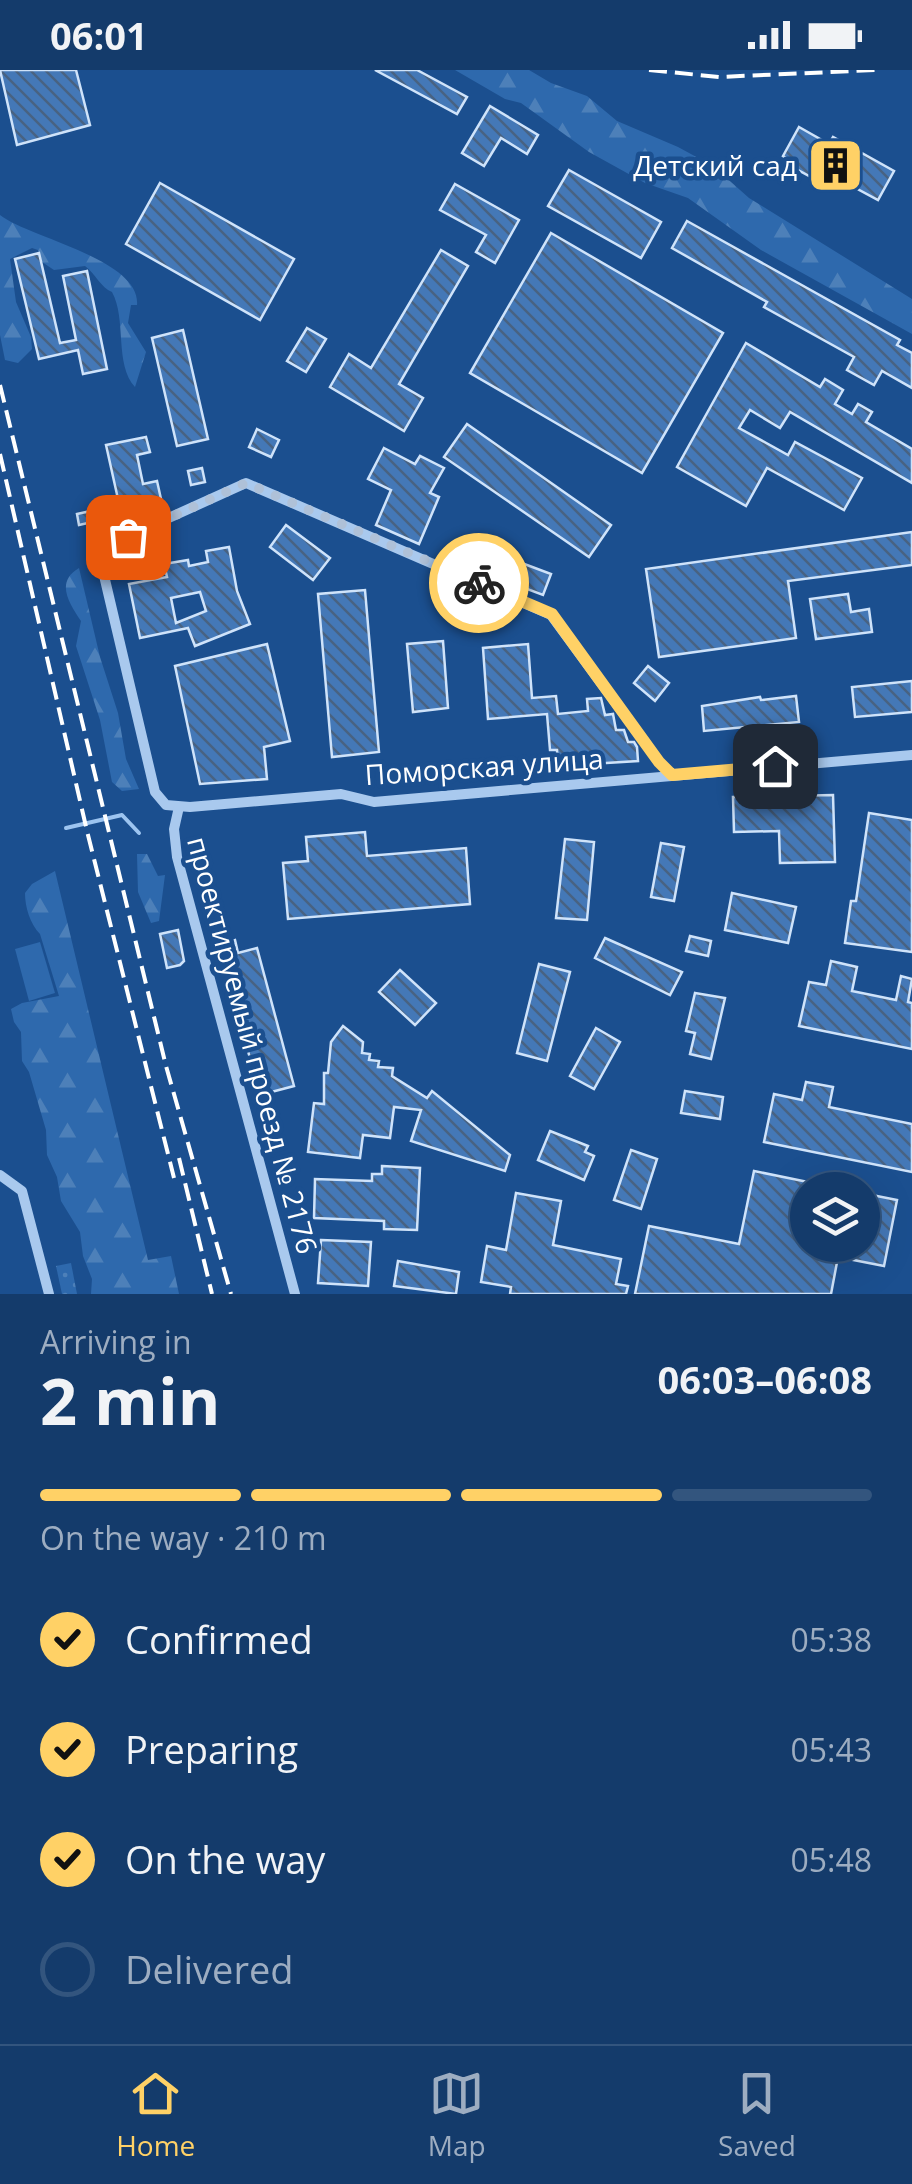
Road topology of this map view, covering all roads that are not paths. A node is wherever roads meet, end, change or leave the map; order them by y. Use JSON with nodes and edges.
{"nodes":[{"id":1,"x":912,"y":755,"type":"edge"},
{"id":2,"x":672,"y":775,"type":"junction"},
{"id":3,"x":179,"y":807,"type":"junction"},
{"id":4,"x":0,"y":1174,"type":"edge"},
{"id":5,"x":49,"y":1294,"type":"edge"},
{"id":6,"x":295,"y":1294,"type":"edge"}],
"edges":[{"from":1,"to":2,"type":"street","name":"Поморская улица"},
{"from":2,"to":3,"type":"street","name":"Поморская улица"},
{"from":2,"to":3,"type":"street"},
{"from":3,"to":6,"type":"street","name":"проектируемый проезд № 2176"},
{"from":4,"to":5,"type":"street"}]}
